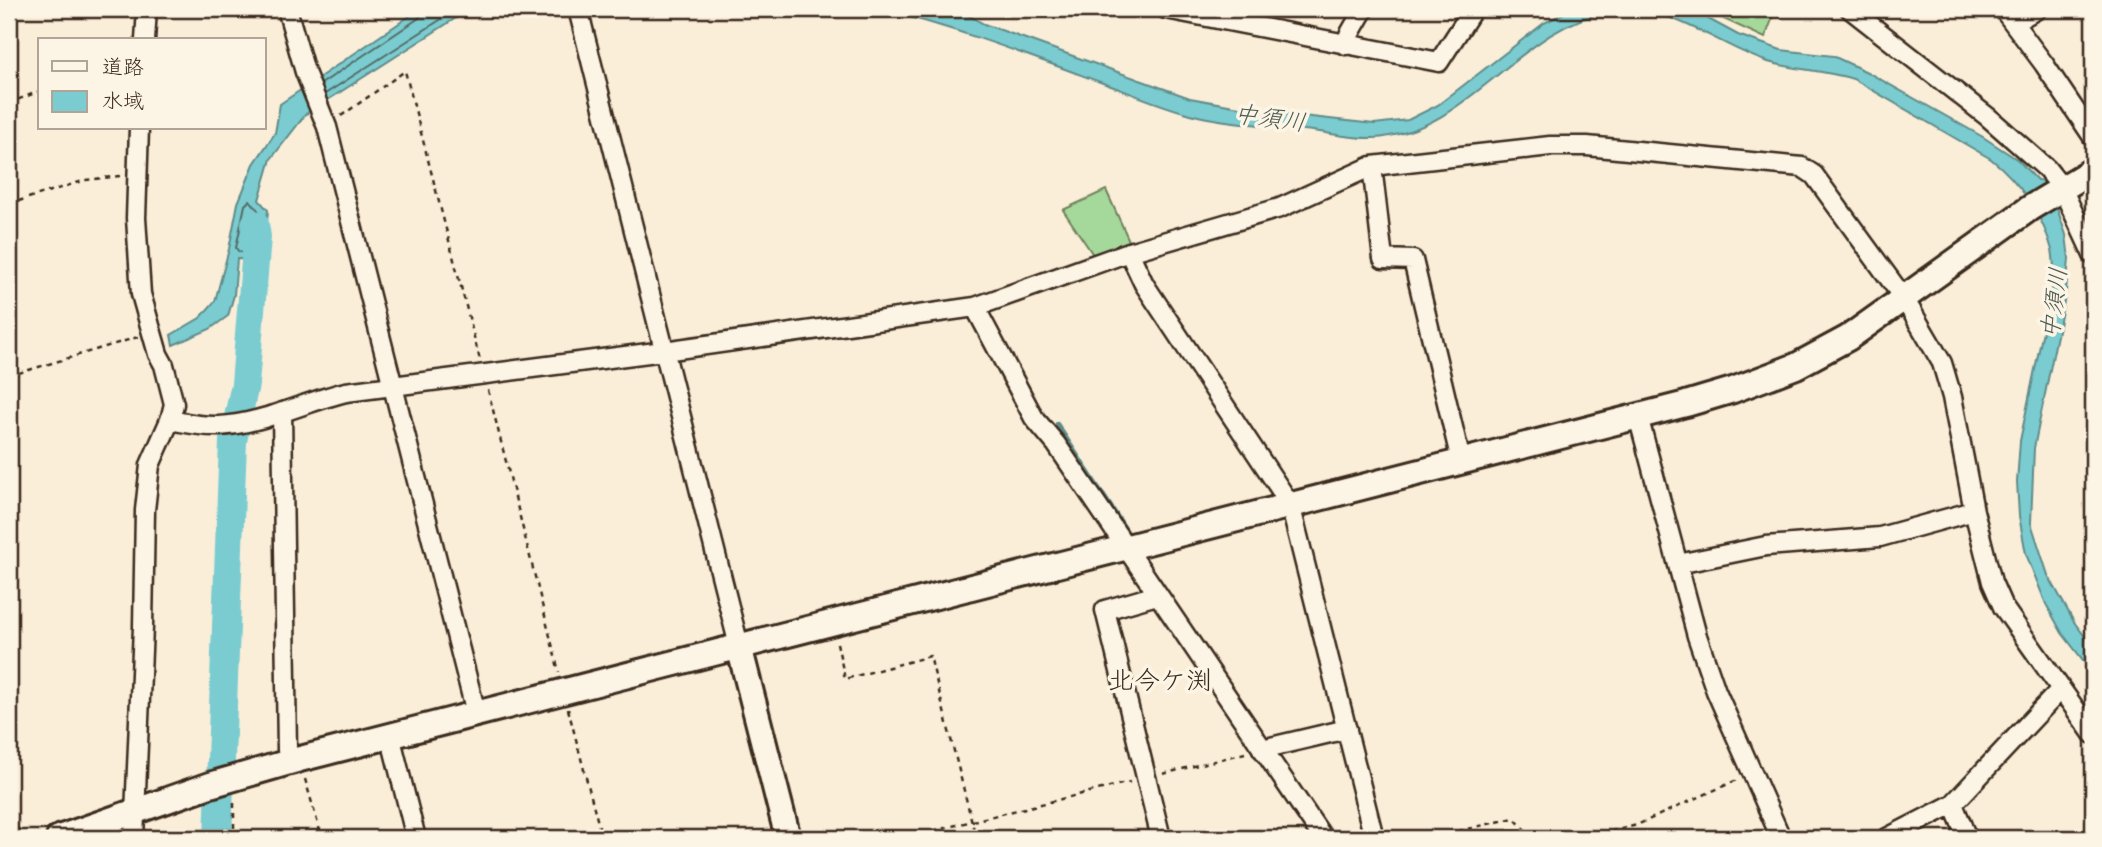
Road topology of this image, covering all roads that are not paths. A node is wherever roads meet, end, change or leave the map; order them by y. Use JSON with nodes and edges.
{"nodes":[{"id":1,"x":147,"y":9,"type":"edge"},
{"id":2,"x":287,"y":9,"type":"edge"},
{"id":3,"x":578,"y":9,"type":"edge"},
{"id":4,"x":1166,"y":9,"type":"edge"},
{"id":5,"x":1364,"y":9,"type":"edge"},
{"id":6,"x":1473,"y":9,"type":"edge"},
{"id":7,"x":1850,"y":9,"type":"edge"},
{"id":8,"x":2037,"y":9,"type":"edge"},
{"id":9,"x":2009,"y":16,"type":"edge"},
{"id":10,"x":145,"y":38,"type":"edge"},
{"id":11,"x":1346,"y":45,"type":"junction"},
{"id":12,"x":139,"y":130,"type":"edge"},
{"id":13,"x":2093,"y":137,"type":"edge"},
{"id":14,"x":1371,"y":166,"type":"junction"},
{"id":15,"x":2093,"y":170,"type":"edge"},
{"id":16,"x":2059,"y":190,"type":"junction"},
{"id":17,"x":1129,"y":251,"type":"junction"},
{"id":18,"x":2093,"y":255,"type":"edge"},
{"id":19,"x":1905,"y":300,"type":"junction"},
{"id":20,"x":975,"y":307,"type":"junction"},
{"id":21,"x":664,"y":351,"type":"junction"},
{"id":22,"x":393,"y":386,"type":"junction"},
{"id":23,"x":282,"y":412,"type":"junction"},
{"id":24,"x":1638,"y":416,"type":"junction"},
{"id":25,"x":170,"y":420,"type":"junction"},
{"id":26,"x":1461,"y":461,"type":"junction"},
{"id":27,"x":1290,"y":505,"type":"junction"},
{"id":28,"x":1974,"y":511,"type":"junction"},
{"id":29,"x":1123,"y":547,"type":"junction"},
{"id":30,"x":1678,"y":564,"type":"junction"},
{"id":31,"x":1157,"y":595,"type":"junction"},
{"id":32,"x":739,"y":646,"type":"junction"},
{"id":33,"x":2060,"y":690,"type":"junction"},
{"id":34,"x":476,"y":713,"type":"junction"},
{"id":35,"x":1347,"y":729,"type":"junction"},
{"id":36,"x":2093,"y":734,"type":"edge"},
{"id":37,"x":390,"y":735,"type":"junction"},
{"id":38,"x":1262,"y":749,"type":"junction"},
{"id":39,"x":295,"y":761,"type":"junction"},
{"id":40,"x":1953,"y":804,"type":"junction"},
{"id":41,"x":135,"y":811,"type":"junction"},
{"id":42,"x":59,"y":838,"type":"edge"},
{"id":43,"x":134,"y":838,"type":"edge"},
{"id":44,"x":416,"y":838,"type":"edge"},
{"id":45,"x":788,"y":838,"type":"edge"},
{"id":46,"x":1161,"y":838,"type":"edge"},
{"id":47,"x":1323,"y":838,"type":"edge"},
{"id":48,"x":1374,"y":838,"type":"edge"},
{"id":49,"x":1781,"y":838,"type":"edge"},
{"id":50,"x":1887,"y":838,"type":"edge"},
{"id":51,"x":1968,"y":838,"type":"edge"}],
"edges":[{"from":1,"to":10,"type":"street"},
{"from":2,"to":22,"type":"street"},
{"from":3,"to":21,"type":"street"},
{"from":4,"to":11,"type":"street"},
{"from":5,"to":11,"type":"street"},
{"from":6,"to":11,"type":"street"},
{"from":7,"to":16,"type":"street"},
{"from":8,"to":9,"type":"street"},
{"from":9,"to":13,"type":"street"},
{"from":12,"to":25,"type":"street"},
{"from":14,"to":17,"type":"street"},
{"from":14,"to":19,"type":"street"},
{"from":14,"to":26,"type":"street"},
{"from":15,"to":16,"type":"street"},
{"from":16,"to":18,"type":"street"},
{"from":16,"to":19,"type":"street"},
{"from":17,"to":20,"type":"street"},
{"from":17,"to":27,"type":"street"},
{"from":19,"to":24,"type":"street"},
{"from":19,"to":28,"type":"street"},
{"from":20,"to":21,"type":"street"},
{"from":20,"to":29,"type":"street"},
{"from":21,"to":22,"type":"street"},
{"from":21,"to":32,"type":"street"},
{"from":22,"to":23,"type":"street"},
{"from":22,"to":34,"type":"street"},
{"from":23,"to":25,"type":"street"},
{"from":23,"to":39,"type":"street"},
{"from":24,"to":26,"type":"street"},
{"from":24,"to":30,"type":"street"},
{"from":25,"to":41,"type":"street"},
{"from":26,"to":27,"type":"street"},
{"from":27,"to":29,"type":"street"},
{"from":27,"to":35,"type":"street"},
{"from":28,"to":30,"type":"street"},
{"from":28,"to":33,"type":"street"},
{"from":29,"to":31,"type":"street"},
{"from":29,"to":32,"type":"street"},
{"from":30,"to":49,"type":"street"},
{"from":31,"to":38,"type":"street"},
{"from":31,"to":46,"type":"street"},
{"from":32,"to":34,"type":"street"},
{"from":32,"to":45,"type":"street"},
{"from":33,"to":36,"type":"street"},
{"from":33,"to":40,"type":"street"},
{"from":34,"to":37,"type":"street"},
{"from":35,"to":38,"type":"street"},
{"from":35,"to":48,"type":"street"},
{"from":37,"to":39,"type":"street"},
{"from":37,"to":44,"type":"street"},
{"from":38,"to":47,"type":"street"},
{"from":39,"to":41,"type":"street"},
{"from":40,"to":50,"type":"street"},
{"from":40,"to":51,"type":"street"},
{"from":41,"to":42,"type":"street"},
{"from":41,"to":43,"type":"street"}]}
